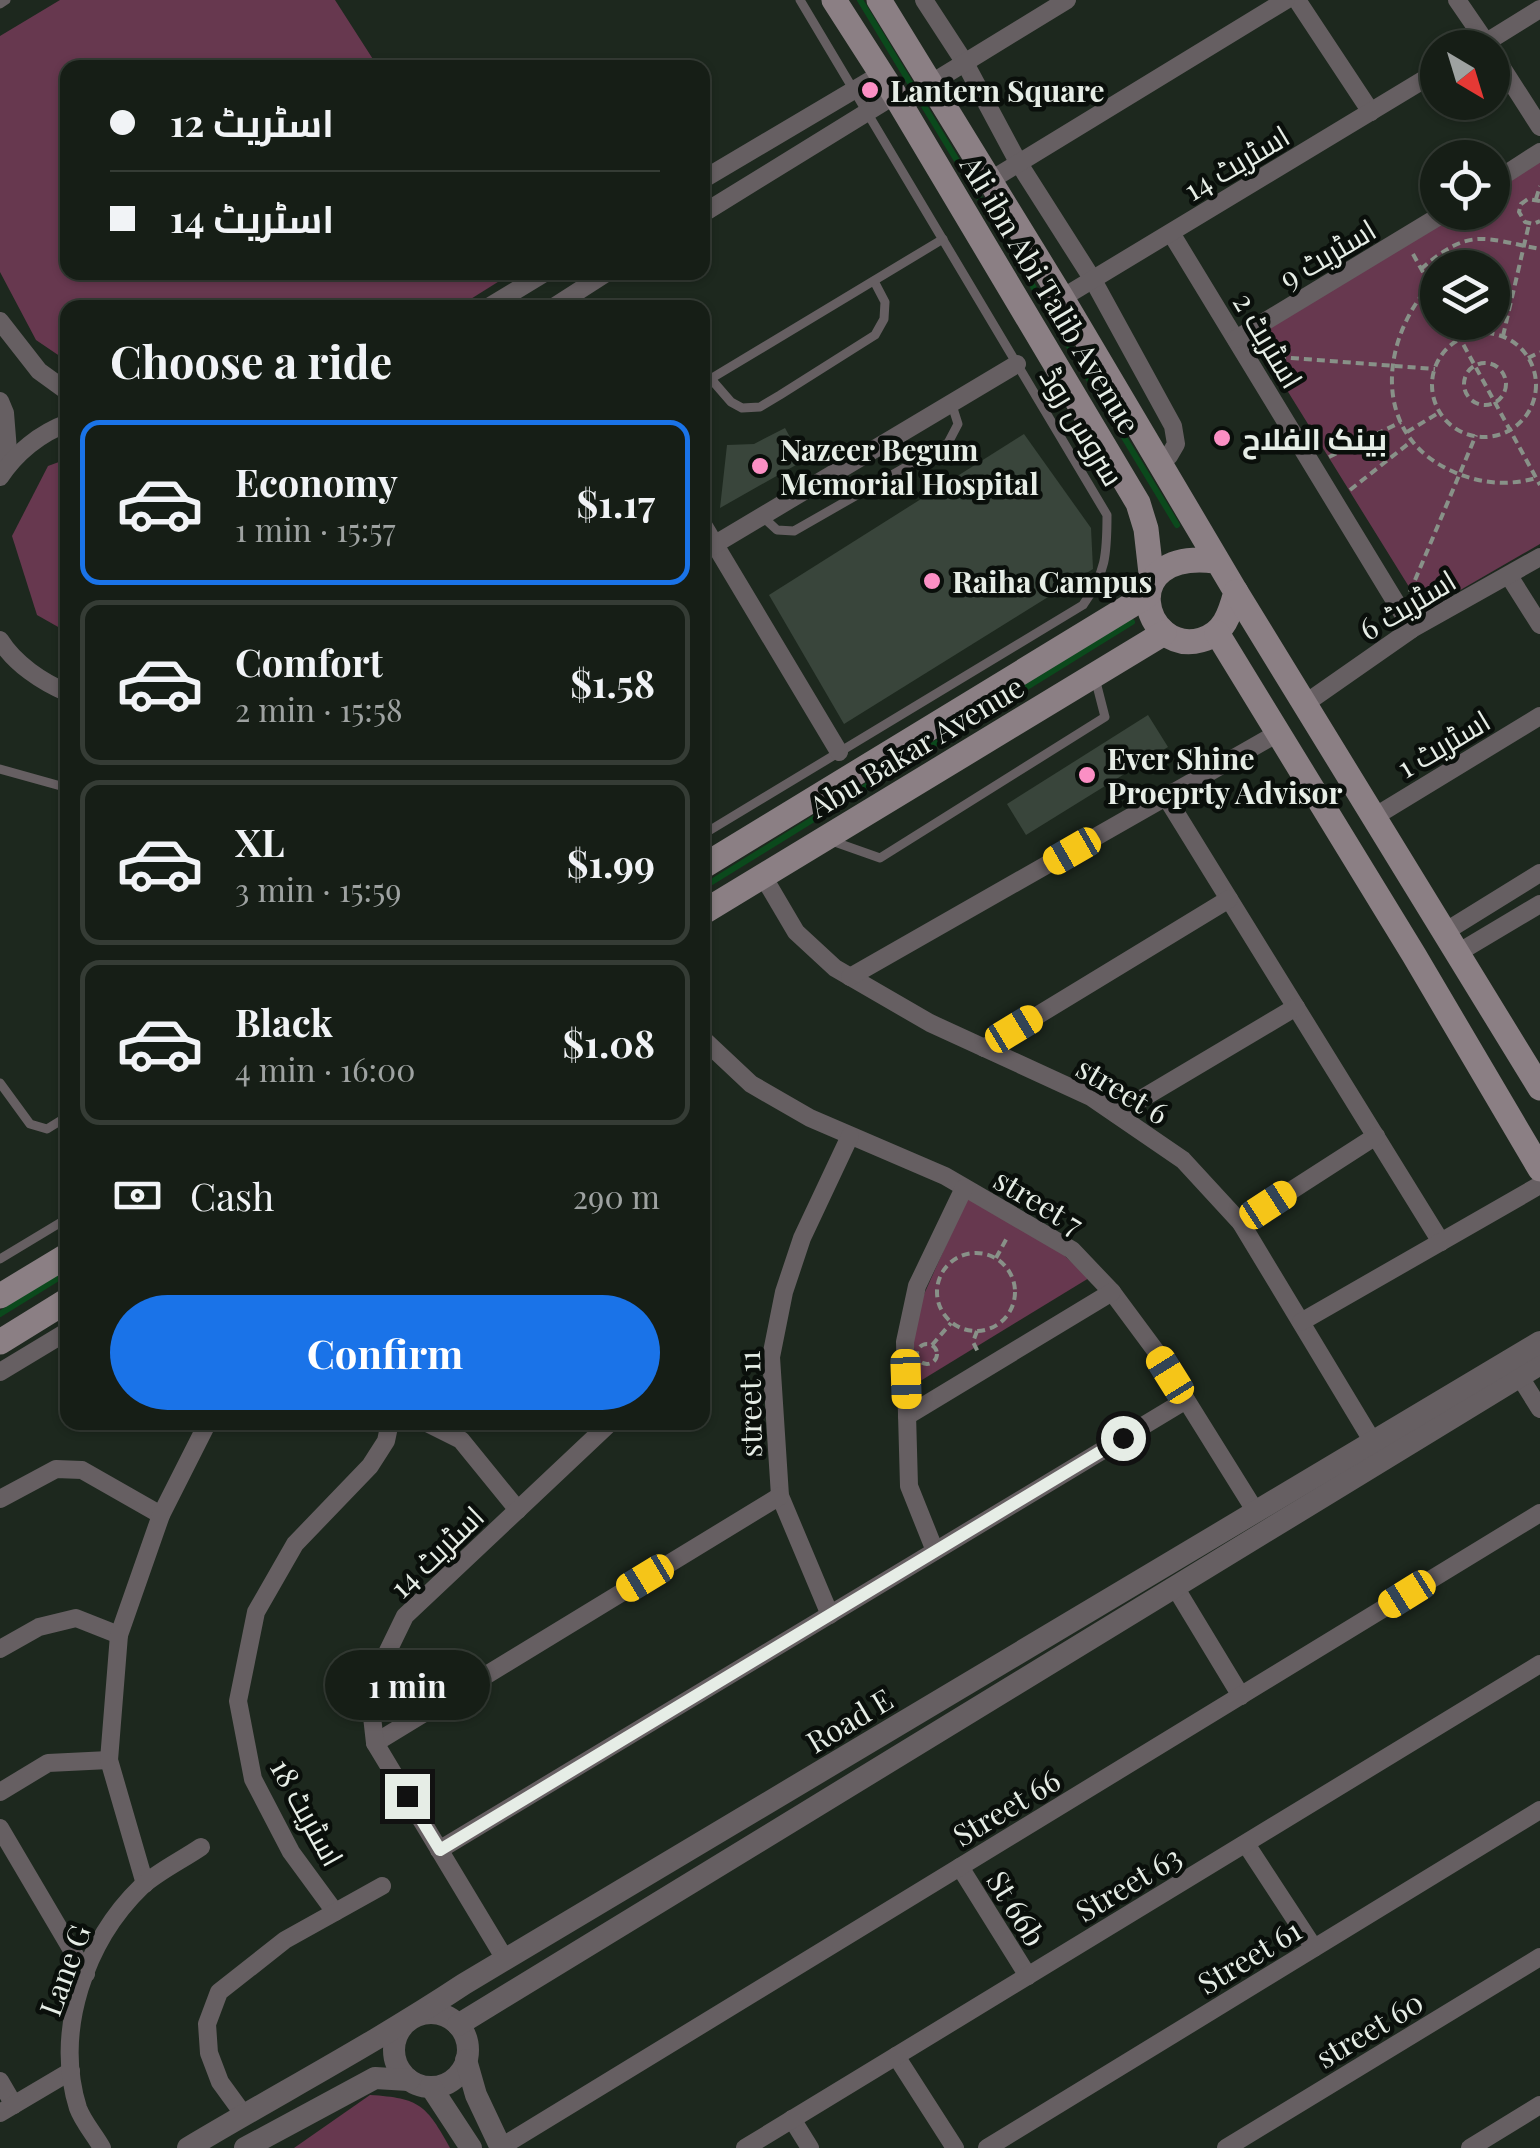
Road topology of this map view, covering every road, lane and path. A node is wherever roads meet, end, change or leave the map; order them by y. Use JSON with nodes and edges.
{"nodes":[{"id":1,"x":800,"y":0,"type":"edge"},
{"id":2,"x":834,"y":0,"type":"edge"},
{"id":3,"x":879,"y":0,"type":"edge"},
{"id":4,"x":924,"y":0,"type":"edge"},
{"id":5,"x":1067,"y":0,"type":"edge"},
{"id":6,"x":1286,"y":0,"type":"edge"},
{"id":7,"x":1297,"y":0,"type":"edge"},
{"id":8,"x":1457,"y":0,"type":"edge"},
{"id":9,"x":1036,"y":8,"type":"edge"},
{"id":10,"x":1540,"y":9,"type":"edge"},
{"id":11,"x":1476,"y":30,"type":"edge"},
{"id":12,"x":1510,"y":30,"type":"edge"},
{"id":13,"x":965,"y":62,"type":"junction"},
{"id":14,"x":1420,"y":82,"type":"edge"},
{"id":15,"x":1510,"y":83,"type":"edge"},
{"id":16,"x":888,"y":84,"type":"junction"},
{"id":17,"x":930,"y":84,"type":"junction"},
{"id":18,"x":854,"y":90,"type":"junction"},
{"id":19,"x":867,"y":112,"type":"junction"},
{"id":20,"x":1371,"y":112,"type":"junction"},
{"id":21,"x":1540,"y":128,"type":"edge"},
{"id":22,"x":1540,"y":152,"type":"edge"},
{"id":23,"x":1018,"y":162,"type":"junction"},
{"id":24,"x":1510,"y":171,"type":"edge"},
{"id":25,"x":710,"y":175,"type":"edge"},
{"id":26,"x":990,"y":180,"type":"junction"},
{"id":27,"x":1540,"y":186,"type":"edge"},
{"id":28,"x":1538,"y":200,"type":"edge"},
{"id":29,"x":710,"y":209,"type":"edge"},
{"id":30,"x":1540,"y":220,"type":"edge"},
{"id":31,"x":1528,"y":224,"type":"junction"},
{"id":32,"x":1420,"y":229,"type":"edge"},
{"id":33,"x":1171,"y":233,"type":"junction"},
{"id":34,"x":942,"y":239,"type":"junction"},
{"id":35,"x":1404,"y":239,"type":"junction"},
{"id":36,"x":1525,"y":246,"type":"junction"},
{"id":37,"x":1540,"y":249,"type":"edge"},
{"id":38,"x":1448,"y":250,"type":"edge"},
{"id":39,"x":1420,"y":268,"type":"edge"},
{"id":40,"x":533,"y":280,"type":"edge"},
{"id":41,"x":597,"y":280,"type":"edge"},
{"id":42,"x":1094,"y":280,"type":"junction"},
{"id":43,"x":874,"y":281,"type":"junction"},
{"id":44,"x":1420,"y":296,"type":"edge"},
{"id":45,"x":1062,"y":298,"type":"junction"},
{"id":46,"x":500,"y":300,"type":"edge"},
{"id":47,"x":570,"y":300,"type":"edge"},
{"id":48,"x":1510,"y":305,"type":"edge"},
{"id":49,"x":0,"y":321,"type":"edge"},
{"id":50,"x":1457,"y":340,"type":"edge"},
{"id":51,"x":1461,"y":340,"type":"edge"},
{"id":52,"x":1507,"y":340,"type":"edge"},
{"id":53,"x":1241,"y":347,"type":"junction"},
{"id":54,"x":1540,"y":352,"type":"edge"},
{"id":55,"x":1528,"y":358,"type":"junction"},
{"id":56,"x":1018,"y":364,"type":"junction"},
{"id":57,"x":1392,"y":364,"type":"junction"},
{"id":58,"x":1475,"y":365,"type":"junction"},
{"id":59,"x":1435,"y":369,"type":"junction"},
{"id":60,"x":710,"y":380,"type":"edge"},
{"id":61,"x":710,"y":384,"type":"edge"},
{"id":62,"x":60,"y":386,"type":"edge"},
{"id":63,"x":1537,"y":390,"type":"edge"},
{"id":64,"x":0,"y":402,"type":"edge"},
{"id":65,"x":1495,"y":402,"type":"junction"},
{"id":66,"x":951,"y":404,"type":"junction"},
{"id":67,"x":1440,"y":412,"type":"junction"},
{"id":68,"x":1401,"y":422,"type":"junction"},
{"id":69,"x":60,"y":426,"type":"edge"},
{"id":70,"x":1511,"y":429,"type":"junction"},
{"id":71,"x":1407,"y":432,"type":"junction"},
{"id":72,"x":1476,"y":435,"type":"junction"},
{"id":73,"x":1412,"y":440,"type":"junction"},
{"id":74,"x":1159,"y":463,"type":"junction"},
{"id":75,"x":1313,"y":465,"type":"junction"},
{"id":76,"x":4,"y":470,"type":"edge"},
{"id":77,"x":1459,"y":474,"type":"junction"},
{"id":78,"x":1536,"y":478,"type":"junction"},
{"id":79,"x":1540,"y":484,"type":"edge"},
{"id":80,"x":1335,"y":502,"type":"junction"},
{"id":81,"x":762,"y":516,"type":"junction"},
{"id":82,"x":710,"y":547,"type":"edge"},
{"id":83,"x":710,"y":550,"type":"edge"},
{"id":84,"x":1540,"y":557,"type":"edge"},
{"id":85,"x":1215,"y":561,"type":"junction"},
{"id":86,"x":1509,"y":576,"type":"junction"},
{"id":87,"x":1150,"y":588,"type":"junction"},
{"id":88,"x":1236,"y":592,"type":"junction"},
{"id":89,"x":1402,"y":611,"type":"junction"},
{"id":90,"x":1540,"y":625,"type":"edge"},
{"id":91,"x":1412,"y":628,"type":"junction"},
{"id":92,"x":1164,"y":633,"type":"junction"},
{"id":93,"x":1217,"y":633,"type":"junction"},
{"id":94,"x":2,"y":648,"type":"edge"},
{"id":95,"x":1095,"y":676,"type":"junction"},
{"id":96,"x":60,"y":690,"type":"edge"},
{"id":97,"x":1306,"y":703,"type":"junction"},
{"id":98,"x":1540,"y":716,"type":"edge"},
{"id":99,"x":1278,"y":733,"type":"junction"},
{"id":100,"x":839,"y":752,"type":"junction"},
{"id":101,"x":0,"y":769,"type":"edge"},
{"id":102,"x":60,"y":786,"type":"edge"},
{"id":103,"x":1166,"y":797,"type":"junction"},
{"id":104,"x":1374,"y":817,"type":"junction"},
{"id":105,"x":710,"y":830,"type":"edge"},
{"id":106,"x":826,"y":838,"type":"junction"},
{"id":107,"x":710,"y":861,"type":"edge"},
{"id":108,"x":1540,"y":874,"type":"edge"},
{"id":109,"x":763,"y":876,"type":"junction"},
{"id":110,"x":1229,"y":899,"type":"junction"},
{"id":111,"x":1540,"y":904,"type":"edge"},
{"id":112,"x":710,"y":908,"type":"edge"},
{"id":113,"x":1450,"y":944,"type":"junction"},
{"id":114,"x":850,"y":977,"type":"junction"},
{"id":115,"x":1296,"y":1007,"type":"junction"},
{"id":116,"x":710,"y":1046,"type":"edge"},
{"id":117,"x":984,"y":1048,"type":"junction"},
{"id":118,"x":0,"y":1083,"type":"edge"},
{"id":119,"x":1540,"y":1088,"type":"edge"},
{"id":120,"x":1116,"y":1114,"type":"junction"},
{"id":121,"x":60,"y":1121,"type":"edge"},
{"id":122,"x":850,"y":1136,"type":"junction"},
{"id":123,"x":1376,"y":1136,"type":"junction"},
{"id":124,"x":1540,"y":1170,"type":"edge"},
{"id":125,"x":1540,"y":1186,"type":"edge"},
{"id":126,"x":964,"y":1188,"type":"junction"},
{"id":127,"x":1017,"y":1218,"type":"junction"},
{"id":128,"x":60,"y":1223,"type":"edge"},
{"id":129,"x":1241,"y":1223,"type":"junction"},
{"id":130,"x":1442,"y":1242,"type":"junction"},
{"id":131,"x":0,"y":1259,"type":"edge"},
{"id":132,"x":995,"y":1259,"type":"junction"},
{"id":133,"x":60,"y":1260,"type":"edge"},
{"id":134,"x":1112,"y":1292,"type":"junction"},
{"id":135,"x":0,"y":1296,"type":"edge"},
{"id":136,"x":60,"y":1305,"type":"edge"},
{"id":137,"x":951,"y":1322,"type":"junction"},
{"id":138,"x":1300,"y":1322,"type":"junction"},
{"id":139,"x":60,"y":1336,"type":"edge"},
{"id":140,"x":0,"y":1342,"type":"edge"},
{"id":141,"x":1540,"y":1342,"type":"edge"},
{"id":142,"x":932,"y":1345,"type":"dead end"},
{"id":143,"x":1530,"y":1370,"type":"edge"},
{"id":144,"x":0,"y":1372,"type":"edge"},
{"id":145,"x":1186,"y":1400,"type":"junction"},
{"id":146,"x":1540,"y":1408,"type":"edge"},
{"id":147,"x":907,"y":1416,"type":"junction"},
{"id":148,"x":204,"y":1430,"type":"edge"},
{"id":149,"x":388,"y":1430,"type":"edge"},
{"id":150,"x":442,"y":1430,"type":"edge"},
{"id":151,"x":603,"y":1430,"type":"edge"},
{"id":152,"x":1372,"y":1442,"type":"junction"},
{"id":153,"x":780,"y":1496,"type":"junction"},
{"id":154,"x":0,"y":1499,"type":"edge"},
{"id":155,"x":518,"y":1510,"type":"junction"},
{"id":156,"x":1256,"y":1512,"type":"junction"},
{"id":157,"x":1540,"y":1513,"type":"edge"},
{"id":158,"x":161,"y":1515,"type":"junction"},
{"id":159,"x":936,"y":1551,"type":"junction"},
{"id":160,"x":1176,"y":1587,"type":"junction"},
{"id":161,"x":830,"y":1615,"type":"junction"},
{"id":162,"x":118,"y":1635,"type":"junction"},
{"id":163,"x":0,"y":1649,"type":"edge"},
{"id":164,"x":1540,"y":1664,"type":"edge"},
{"id":165,"x":1242,"y":1696,"type":"junction"},
{"id":166,"x":375,"y":1742,"type":"junction"},
{"id":167,"x":108,"y":1760,"type":"junction"},
{"id":168,"x":0,"y":1792,"type":"edge"},
{"id":169,"x":1540,"y":1810,"type":"edge"},
{"id":170,"x":0,"y":1828,"type":"edge"},
{"id":171,"x":1246,"y":1844,"type":"junction"},
{"id":172,"x":201,"y":1847,"type":"dead end"},
{"id":173,"x":440,"y":1850,"type":"junction"},
{"id":174,"x":960,"y":1868,"type":"junction"},
{"id":175,"x":145,"y":1884,"type":"junction"},
{"id":176,"x":382,"y":1886,"type":"dead end"},
{"id":177,"x":335,"y":1912,"type":"junction"},
{"id":178,"x":1314,"y":1948,"type":"junction"},
{"id":179,"x":1540,"y":1957,"type":"edge"},
{"id":180,"x":505,"y":1959,"type":"junction"},
{"id":181,"x":86,"y":1974,"type":"junction"},
{"id":182,"x":1028,"y":1976,"type":"junction"},
{"id":183,"x":413,"y":2018,"type":"junction"},
{"id":184,"x":458,"y":2026,"type":"junction"},
{"id":185,"x":896,"y":2056,"type":"junction"},
{"id":186,"x":466,"y":2060,"type":"junction"},
{"id":187,"x":71,"y":2071,"type":"junction"},
{"id":188,"x":0,"y":2080,"type":"edge"},
{"id":189,"x":420,"y":2084,"type":"junction"},
{"id":190,"x":1540,"y":2105,"type":"edge"},
{"id":191,"x":7,"y":2109,"type":"edge"},
{"id":192,"x":244,"y":2115,"type":"junction"},
{"id":193,"x":792,"y":2119,"type":"junction"},
{"id":194,"x":102,"y":2148,"type":"edge"},
{"id":195,"x":188,"y":2148,"type":"edge"},
{"id":196,"x":245,"y":2148,"type":"edge"},
{"id":197,"x":471,"y":2148,"type":"edge"},
{"id":198,"x":501,"y":2148,"type":"edge"},
{"id":199,"x":745,"y":2148,"type":"edge"},
{"id":200,"x":810,"y":2148,"type":"edge"},
{"id":201,"x":955,"y":2148,"type":"edge"},
{"id":202,"x":987,"y":2148,"type":"edge"},
{"id":203,"x":1226,"y":2148,"type":"edge"},
{"id":204,"x":1470,"y":2148,"type":"edge"}],
"edges":[{"from":1,"to":18,"type":"lane","name":"سروس روڈ"},
{"from":2,"to":16,"type":"main road","name":"Ali ibn Abi Talib Avenue"},
{"from":3,"to":17,"type":"main road","name":"Ali ibn Abi Talib Avenue"},
{"from":4,"to":13,"type":"street"},
{"from":5,"to":9,"type":"street"},
{"from":6,"to":23,"type":"street"},
{"from":7,"to":20,"type":"street"},
{"from":8,"to":11,"type":"street"},
{"from":9,"to":13,"type":"street"},
{"from":10,"to":12,"type":"street"},
{"from":13,"to":17,"type":"street"},
{"from":13,"to":23,"type":"street"},
{"from":14,"to":20,"type":"street","name":"اسٹریٹ 14"},
{"from":15,"to":21,"type":"street"},
{"from":16,"to":18,"type":"street"},
{"from":16,"to":19,"type":"street"},
{"from":16,"to":87,"type":"main road","name":"Ali ibn Abi Talib Avenue"},
{"from":17,"to":26,"type":"main road","name":"Ali ibn Abi Talib Avenue"},
{"from":18,"to":19,"type":"lane","name":"سروس روڈ"},
{"from":18,"to":25,"type":"street"},
{"from":19,"to":29,"type":"street"},
{"from":19,"to":34,"type":"lane","name":"سروس روڈ"},
{"from":20,"to":33,"type":"street","name":"اسٹریٹ 14"},
{"from":22,"to":24,"type":"street"},
{"from":23,"to":26,"type":"street"},
{"from":23,"to":42,"type":"street"},
{"from":26,"to":45,"type":"main road","name":"Ali ibn Abi Talib Avenue"},
{"from":27,"to":28,"type":"path"},
{"from":28,"to":31,"type":"path"},
{"from":30,"to":31,"type":"path"},
{"from":31,"to":36,"type":"path"},
{"from":32,"to":35,"type":"street","name":"اسٹریٹ 9"},
{"from":33,"to":42,"type":"street","name":"اسٹریٹ 14"},
{"from":33,"to":53,"type":"street","name":"اسٹریٹ 2"},
{"from":34,"to":43,"type":"lane"},
{"from":34,"to":56,"type":"lane","name":"سروس روڈ"},
{"from":35,"to":39,"type":"path"},
{"from":35,"to":53,"type":"street","name":"اسٹریٹ 9"},
{"from":36,"to":37,"type":"path"},
{"from":36,"to":38,"type":"path"},
{"from":36,"to":48,"type":"path"},
{"from":40,"to":46,"type":"street"},
{"from":41,"to":47,"type":"street"},
{"from":42,"to":45,"type":"street","name":"اسٹریٹ 14"},
{"from":42,"to":74,"type":"street"},
{"from":43,"to":60,"type":"lane"},
{"from":43,"to":61,"type":"lane"},
{"from":44,"to":57,"type":"path"},
{"from":45,"to":74,"type":"main road","name":"Ali ibn Abi Talib Avenue"},
{"from":49,"to":62,"type":"street"},
{"from":50,"to":59,"type":"path"},
{"from":51,"to":58,"type":"path"},
{"from":52,"to":55,"type":"path"},
{"from":53,"to":57,"type":"path"},
{"from":53,"to":75,"type":"street","name":"اسٹریٹ 2"},
{"from":54,"to":55,"type":"path"},
{"from":55,"to":63,"type":"path"},
{"from":56,"to":66,"type":"street"},
{"from":56,"to":100,"type":"lane","name":"سروس روڈ"},
{"from":57,"to":59,"type":"path"},
{"from":57,"to":68,"type":"path"},
{"from":58,"to":65,"type":"path"},
{"from":58,"to":65,"type":"path"},
{"from":58,"to":65,"type":"path"},
{"from":59,"to":67,"type":"path"},
{"from":63,"to":70,"type":"path"},
{"from":64,"to":76,"type":"street"},
{"from":65,"to":70,"type":"path"},
{"from":66,"to":81,"type":"street"},
{"from":66,"to":81,"type":"lane"},
{"from":67,"to":71,"type":"path"},
{"from":67,"to":72,"type":"path"},
{"from":68,"to":71,"type":"path"},
{"from":68,"to":75,"type":"path"},
{"from":69,"to":76,"type":"street"},
{"from":70,"to":72,"type":"path"},
{"from":70,"to":78,"type":"path"},
{"from":71,"to":73,"type":"path"},
{"from":72,"to":77,"type":"path"},
{"from":73,"to":77,"type":"path"},
{"from":73,"to":80,"type":"path"},
{"from":74,"to":85,"type":"main road","name":"Ali ibn Abi Talib Avenue"},
{"from":75,"to":80,"type":"street","name":"اسٹریٹ 2"},
{"from":77,"to":78,"type":"path"},
{"from":77,"to":89,"type":"path"},
{"from":78,"to":79,"type":"path"},
{"from":80,"to":89,"type":"street","name":"اسٹریٹ 2"},
{"from":81,"to":82,"type":"street"},
{"from":83,"to":100,"type":"street"},
{"from":84,"to":86,"type":"street","name":"اسٹریٹ 6"},
{"from":85,"to":87,"type":"main road"},
{"from":85,"to":88,"type":"main road"},
{"from":86,"to":90,"type":"street"},
{"from":86,"to":91,"type":"street","name":"اسٹریٹ 6"},
{"from":87,"to":92,"type":"main road"},
{"from":87,"to":107,"type":"main road","name":"Abu Bakar Avenue"},
{"from":88,"to":93,"type":"main road"},
{"from":88,"to":97,"type":"main road"},
{"from":89,"to":91,"type":"street","name":"اسٹریٹ 2"},
{"from":91,"to":97,"type":"street","name":"اسٹریٹ 6"},
{"from":92,"to":93,"type":"main road"},
{"from":92,"to":95,"type":"main road","name":"Abu Bakar Avenue"},
{"from":93,"to":99,"type":"main road"},
{"from":94,"to":96,"type":"street"},
{"from":95,"to":106,"type":"main road","name":"Abu Bakar Avenue"},
{"from":95,"to":106,"type":"lane"},
{"from":97,"to":104,"type":"main road"},
{"from":98,"to":104,"type":"street","name":"اسٹریٹ 1"},
{"from":99,"to":103,"type":"street"},
{"from":99,"to":124,"type":"main road"},
{"from":100,"to":105,"type":"lane","name":"سروس روڈ"},
{"from":101,"to":102,"type":"lane"},
{"from":103,"to":110,"type":"street"},
{"from":103,"to":114,"type":"street"},
{"from":104,"to":113,"type":"main road"},
{"from":106,"to":109,"type":"main road","name":"Abu Bakar Avenue"},
{"from":108,"to":113,"type":"street"},
{"from":109,"to":112,"type":"main road","name":"Abu Bakar Avenue"},
{"from":109,"to":114,"type":"street","name":"street 6"},
{"from":110,"to":115,"type":"street"},
{"from":110,"to":117,"type":"street"},
{"from":111,"to":113,"type":"street"},
{"from":113,"to":119,"type":"main road"},
{"from":114,"to":117,"type":"street","name":"street 6"},
{"from":115,"to":120,"type":"street"},
{"from":115,"to":123,"type":"street"},
{"from":116,"to":122,"type":"street","name":"street 7"},
{"from":117,"to":120,"type":"street","name":"street 6"},
{"from":118,"to":121,"type":"lane"},
{"from":120,"to":129,"type":"street","name":"street 6"},
{"from":122,"to":126,"type":"street","name":"street 7"},
{"from":122,"to":153,"type":"street","name":"street 11"},
{"from":123,"to":129,"type":"street"},
{"from":123,"to":130,"type":"street"},
{"from":125,"to":130,"type":"street"},
{"from":126,"to":127,"type":"street","name":"street 7"},
{"from":126,"to":147,"type":"street"},
{"from":127,"to":132,"type":"path"},
{"from":127,"to":134,"type":"street","name":"street 7"},
{"from":128,"to":131,"type":"lane"},
{"from":129,"to":138,"type":"street","name":"street 6"},
{"from":130,"to":138,"type":"street"},
{"from":132,"to":137,"type":"path"},
{"from":132,"to":137,"type":"path"},
{"from":133,"to":135,"type":"main road"},
{"from":134,"to":145,"type":"street","name":"street 7"},
{"from":134,"to":147,"type":"street"},
{"from":136,"to":140,"type":"main road"},
{"from":137,"to":142,"type":"path"},
{"from":138,"to":152,"type":"street","name":"street 6"},
{"from":139,"to":144,"type":"street"},
{"from":141,"to":152,"type":"street","name":"Road E"},
{"from":143,"to":146,"type":"street"},
{"from":143,"to":160,"type":"street","name":"Road E"},
{"from":145,"to":156,"type":"street","name":"street 7"},
{"from":145,"to":159,"type":"street"},
{"from":147,"to":159,"type":"street"},
{"from":148,"to":158,"type":"street"},
{"from":149,"to":177,"type":"street","name":"اسٹریٹ 18"},
{"from":150,"to":155,"type":"street"},
{"from":151,"to":155,"type":"street","name":"اسٹریٹ 14"},
{"from":152,"to":156,"type":"street","name":"Road E"},
{"from":153,"to":161,"type":"street","name":"street 11"},
{"from":153,"to":166,"type":"street"},
{"from":154,"to":158,"type":"street"},
{"from":155,"to":166,"type":"street","name":"اسٹریٹ 14"},
{"from":156,"to":180,"type":"street","name":"Road E"},
{"from":157,"to":165,"type":"street","name":"Street 66"},
{"from":158,"to":162,"type":"street"},
{"from":159,"to":161,"type":"street"},
{"from":160,"to":165,"type":"street"},
{"from":160,"to":184,"type":"street","name":"Road E"},
{"from":161,"to":173,"type":"street"},
{"from":162,"to":163,"type":"street"},
{"from":162,"to":167,"type":"street"},
{"from":164,"to":171,"type":"street","name":"Street 63"},
{"from":165,"to":174,"type":"street","name":"Street 66"},
{"from":166,"to":173,"type":"street","name":"اسٹریٹ 14"},
{"from":167,"to":168,"type":"street"},
{"from":167,"to":175,"type":"street"},
{"from":169,"to":178,"type":"street","name":"Street 61"},
{"from":170,"to":181,"type":"street"},
{"from":171,"to":178,"type":"street"},
{"from":171,"to":182,"type":"street","name":"Street 63"},
{"from":172,"to":175,"type":"street","name":"Lane G"},
{"from":173,"to":180,"type":"street","name":"اسٹریٹ 14"},
{"from":174,"to":182,"type":"street","name":"St 66b"},
{"from":174,"to":198,"type":"street","name":"Street 66"},
{"from":175,"to":181,"type":"street","name":"Lane G"},
{"from":176,"to":177,"type":"street"},
{"from":177,"to":192,"type":"street"},
{"from":178,"to":202,"type":"street","name":"Street 61"},
{"from":179,"to":203,"type":"street","name":"street 60"},
{"from":180,"to":183,"type":"street","name":"Road E"},
{"from":181,"to":187,"type":"street","name":"Lane G"},
{"from":182,"to":185,"type":"street","name":"Street 63"},
{"from":183,"to":184,"type":"street"},
{"from":183,"to":189,"type":"street"},
{"from":183,"to":192,"type":"street","name":"Road E"},
{"from":184,"to":186,"type":"street"},
{"from":185,"to":193,"type":"street","name":"Street 63"},
{"from":185,"to":201,"type":"street"},
{"from":186,"to":189,"type":"street"},
{"from":186,"to":198,"type":"street"},
{"from":187,"to":191,"type":"street"},
{"from":187,"to":194,"type":"street","name":"Lane G"},
{"from":188,"to":191,"type":"street"},
{"from":189,"to":196,"type":"street"},
{"from":189,"to":197,"type":"street"},
{"from":190,"to":204,"type":"street"},
{"from":192,"to":195,"type":"street","name":"Road E"},
{"from":193,"to":199,"type":"street","name":"Street 63"},
{"from":193,"to":200,"type":"street"}]}
